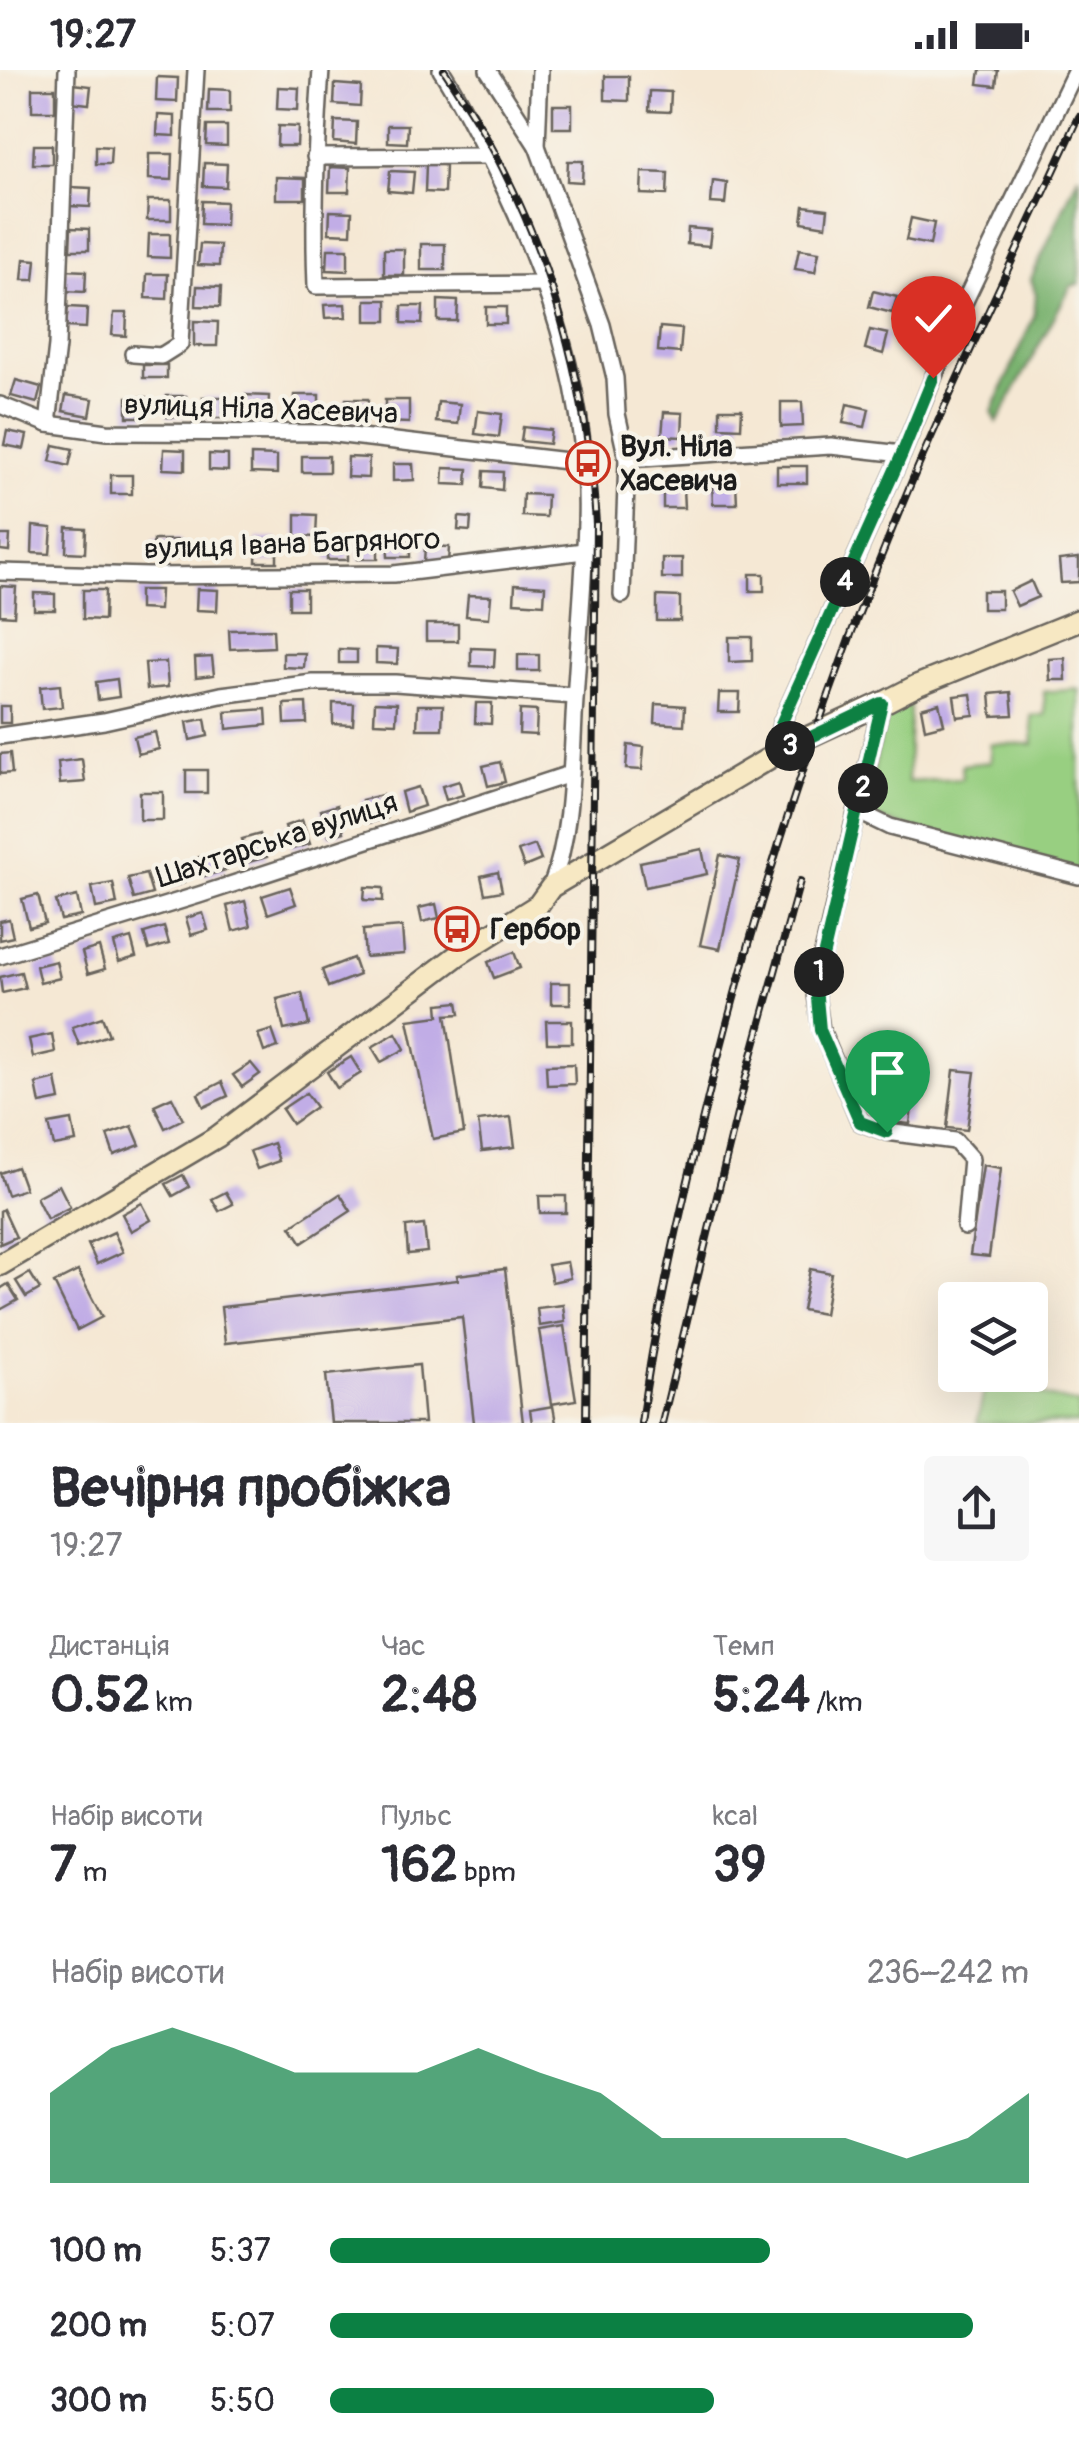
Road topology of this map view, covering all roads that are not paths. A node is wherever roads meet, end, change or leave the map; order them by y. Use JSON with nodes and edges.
{"nodes":[{"id":1,"x":67,"y":70,"type":"edge"},
{"id":2,"x":196,"y":70,"type":"edge"},
{"id":3,"x":321,"y":70,"type":"edge"},
{"id":4,"x":441,"y":70,"type":"edge"},
{"id":5,"x":488,"y":70,"type":"edge"},
{"id":6,"x":540,"y":70,"type":"edge"},
{"id":7,"x":1076,"y":70,"type":"edge"},
{"id":8,"x":537,"y":146,"type":"junction"},
{"id":9,"x":489,"y":156,"type":"junction"},
{"id":10,"x":315,"y":157,"type":"junction"},
{"id":11,"x":543,"y":284,"type":"junction"},
{"id":12,"x":134,"y":354,"type":"dead end"},
{"id":13,"x":0,"y":405,"type":"edge"},
{"id":14,"x":48,"y":424,"type":"junction"},
{"id":15,"x":902,"y":454,"type":"junction"},
{"id":16,"x":627,"y":459,"type":"junction"},
{"id":17,"x":584,"y":462,"type":"junction"},
{"id":18,"x":584,"y":551,"type":"junction"},
{"id":19,"x":0,"y":572,"type":"edge"},
{"id":20,"x":622,"y":595,"type":"dead end"},
{"id":21,"x":1079,"y":620,"type":"edge"},
{"id":22,"x":575,"y":696,"type":"junction"},
{"id":23,"x":884,"y":703,"type":"junction"},
{"id":24,"x":0,"y":736,"type":"edge"},
{"id":25,"x":789,"y":746,"type":"junction"},
{"id":26,"x":570,"y":774,"type":"junction"},
{"id":27,"x":857,"y":811,"type":"junction"},
{"id":28,"x":1079,"y":876,"type":"edge"},
{"id":29,"x":551,"y":887,"type":"junction"},
{"id":30,"x":0,"y":956,"type":"edge"},
{"id":31,"x":965,"y":1227,"type":"dead end"},
{"id":32,"x":0,"y":1264,"type":"edge"}],
"edges":[{"from":1,"to":14,"type":"street"},
{"from":2,"to":12,"type":"street"},
{"from":3,"to":10,"type":"street"},
{"from":4,"to":9,"type":"street"},
{"from":5,"to":8,"type":"street"},
{"from":6,"to":8,"type":"street"},
{"from":7,"to":15,"type":"street"},
{"from":8,"to":16,"type":"street"},
{"from":9,"to":10,"type":"street"},
{"from":9,"to":11,"type":"street"},
{"from":10,"to":11,"type":"street"},
{"from":11,"to":17,"type":"street"},
{"from":13,"to":14,"type":"street","name":"вулиця Ніла Хасевича"},
{"from":14,"to":17,"type":"street","name":"вулиця Ніла Хасевича"},
{"from":15,"to":16,"type":"street"},
{"from":15,"to":25,"type":"street"},
{"from":16,"to":20,"type":"street"},
{"from":17,"to":18,"type":"street"},
{"from":18,"to":19,"type":"street","name":"вулиця Івана Багряного"},
{"from":18,"to":22,"type":"street"},
{"from":21,"to":23,"type":"street"},
{"from":22,"to":24,"type":"street"},
{"from":22,"to":26,"type":"street"},
{"from":23,"to":25,"type":"street"},
{"from":23,"to":27,"type":"street"},
{"from":25,"to":29,"type":"street"},
{"from":26,"to":29,"type":"street"},
{"from":26,"to":30,"type":"street","name":"Шахтарська вулиця"},
{"from":27,"to":28,"type":"street"},
{"from":27,"to":31,"type":"street"},
{"from":29,"to":32,"type":"street"}]}
